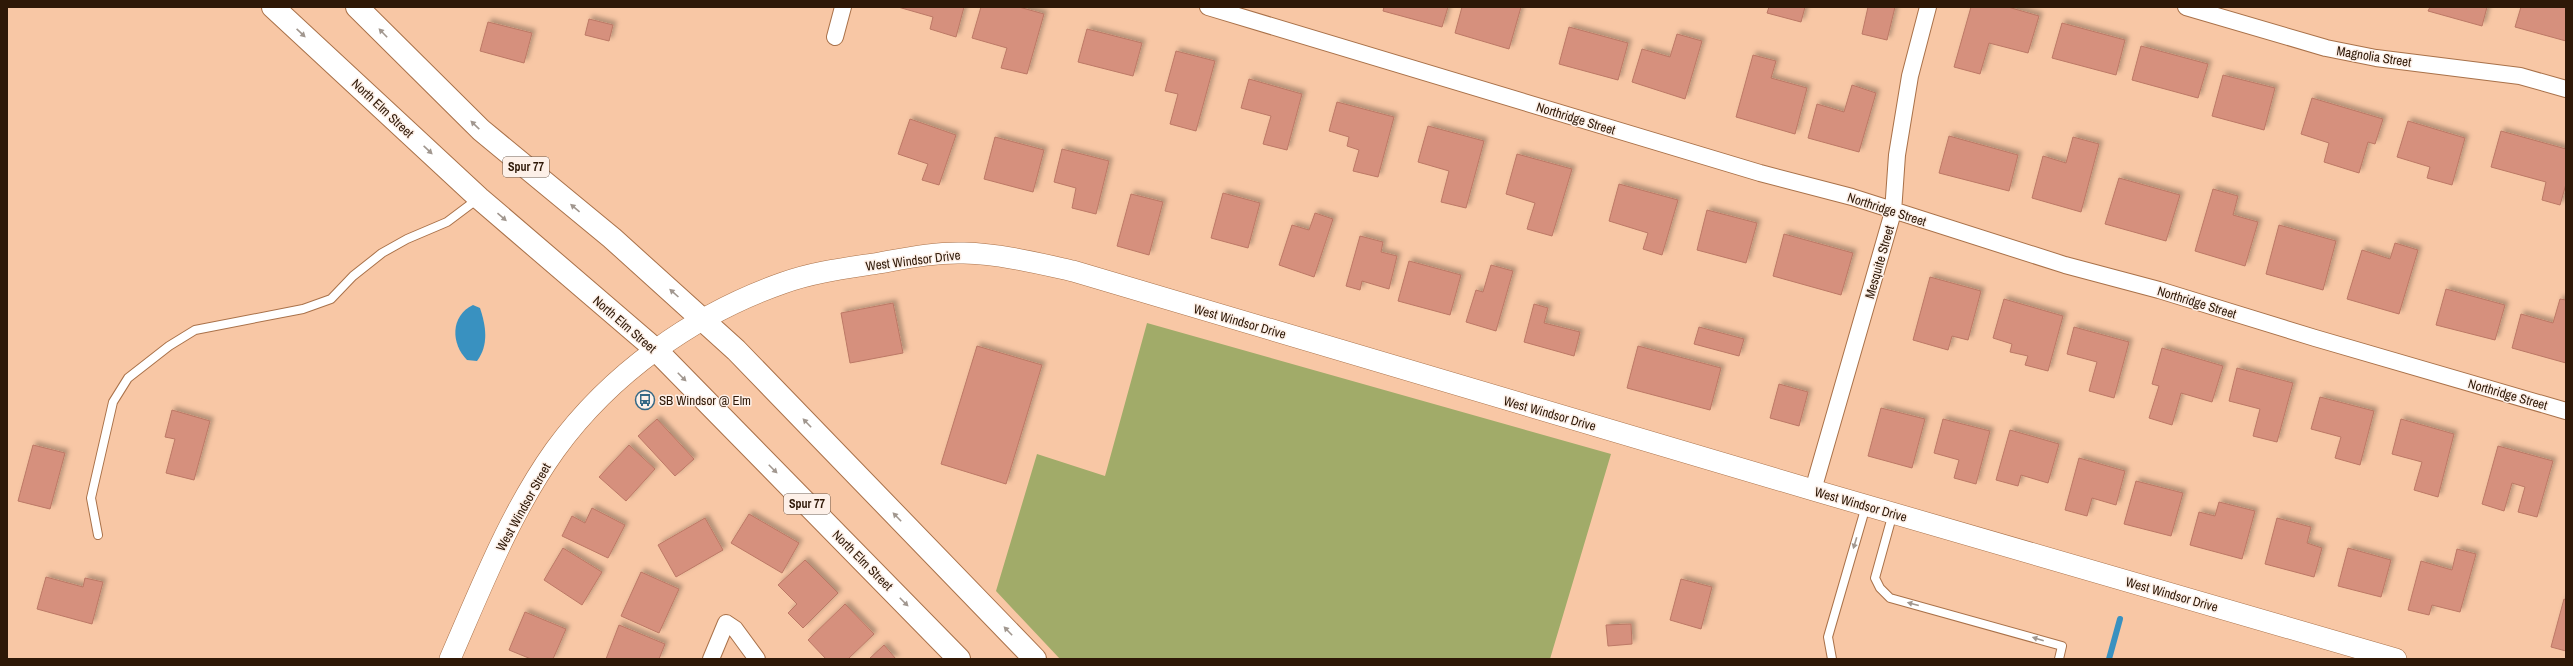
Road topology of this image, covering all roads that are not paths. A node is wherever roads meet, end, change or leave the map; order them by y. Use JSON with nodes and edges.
{"nodes":[{"id":1,"x":273,"y":7,"type":"edge"},
{"id":2,"x":357,"y":7,"type":"edge"},
{"id":3,"x":843,"y":7,"type":"edge"},
{"id":4,"x":1208,"y":7,"type":"edge"},
{"id":5,"x":1928,"y":7,"type":"edge"},
{"id":6,"x":2186,"y":7,"type":"edge"},
{"id":7,"x":835,"y":37,"type":"dead end"},
{"id":8,"x":2566,"y":89,"type":"edge"},
{"id":9,"x":479,"y":198,"type":"junction"},
{"id":10,"x":1893,"y":212,"type":"junction"},
{"id":11,"x":703,"y":319,"type":"junction"},
{"id":12,"x":655,"y":349,"type":"junction"},
{"id":13,"x":2566,"y":411,"type":"edge"},
{"id":14,"x":1813,"y":490,"type":"junction"},
{"id":15,"x":1866,"y":506,"type":"junction"},
{"id":16,"x":1893,"y":513,"type":"junction"},
{"id":17,"x":98,"y":535,"type":"dead end"},
{"id":18,"x":450,"y":659,"type":"edge"},
{"id":19,"x":711,"y":659,"type":"edge"},
{"id":20,"x":757,"y":659,"type":"edge"},
{"id":21,"x":959,"y":659,"type":"edge"},
{"id":22,"x":1035,"y":659,"type":"edge"},
{"id":23,"x":1832,"y":659,"type":"edge"},
{"id":24,"x":2059,"y":659,"type":"edge"},
{"id":25,"x":2396,"y":659,"type":"edge"}],
"edges":[{"from":1,"to":9,"type":"main road","name":"North Elm Street","number":"Spur 77","one_way":true},
{"from":11,"to":2,"type":"main road","number":"Spur 77","one_way":true},
{"from":3,"to":7,"type":"street"},
{"from":4,"to":10,"type":"street","name":"Northridge Street"},
{"from":5,"to":10,"type":"street","name":"Mesquite Street"},
{"from":6,"to":8,"type":"street","name":"Magnolia Street"},
{"from":9,"to":12,"type":"main road","name":"North Elm Street","number":"Spur 77","one_way":true},
{"from":9,"to":17,"type":"lane"},
{"from":10,"to":13,"type":"street","name":"Northridge Street"},
{"from":10,"to":14,"type":"street","name":"Mesquite Street"},
{"from":11,"to":12,"type":"street","name":"West Windsor Street"},
{"from":11,"to":14,"type":"street","name":"West Windsor Drive"},
{"from":22,"to":11,"type":"main road","number":"Spur 77","one_way":true},
{"from":12,"to":18,"type":"street","name":"West Windsor Street"},
{"from":12,"to":21,"type":"main road","name":"North Elm Street","number":"Spur 77","one_way":true},
{"from":14,"to":15,"type":"street","name":"West Windsor Drive"},
{"from":15,"to":16,"type":"street","name":"West Windsor Drive"},
{"from":15,"to":23,"type":"lane","one_way":true},
{"from":24,"to":16,"type":"lane","one_way":true},
{"from":16,"to":25,"type":"street","name":"West Windsor Drive"},
{"from":19,"to":20,"type":"street"}]}
